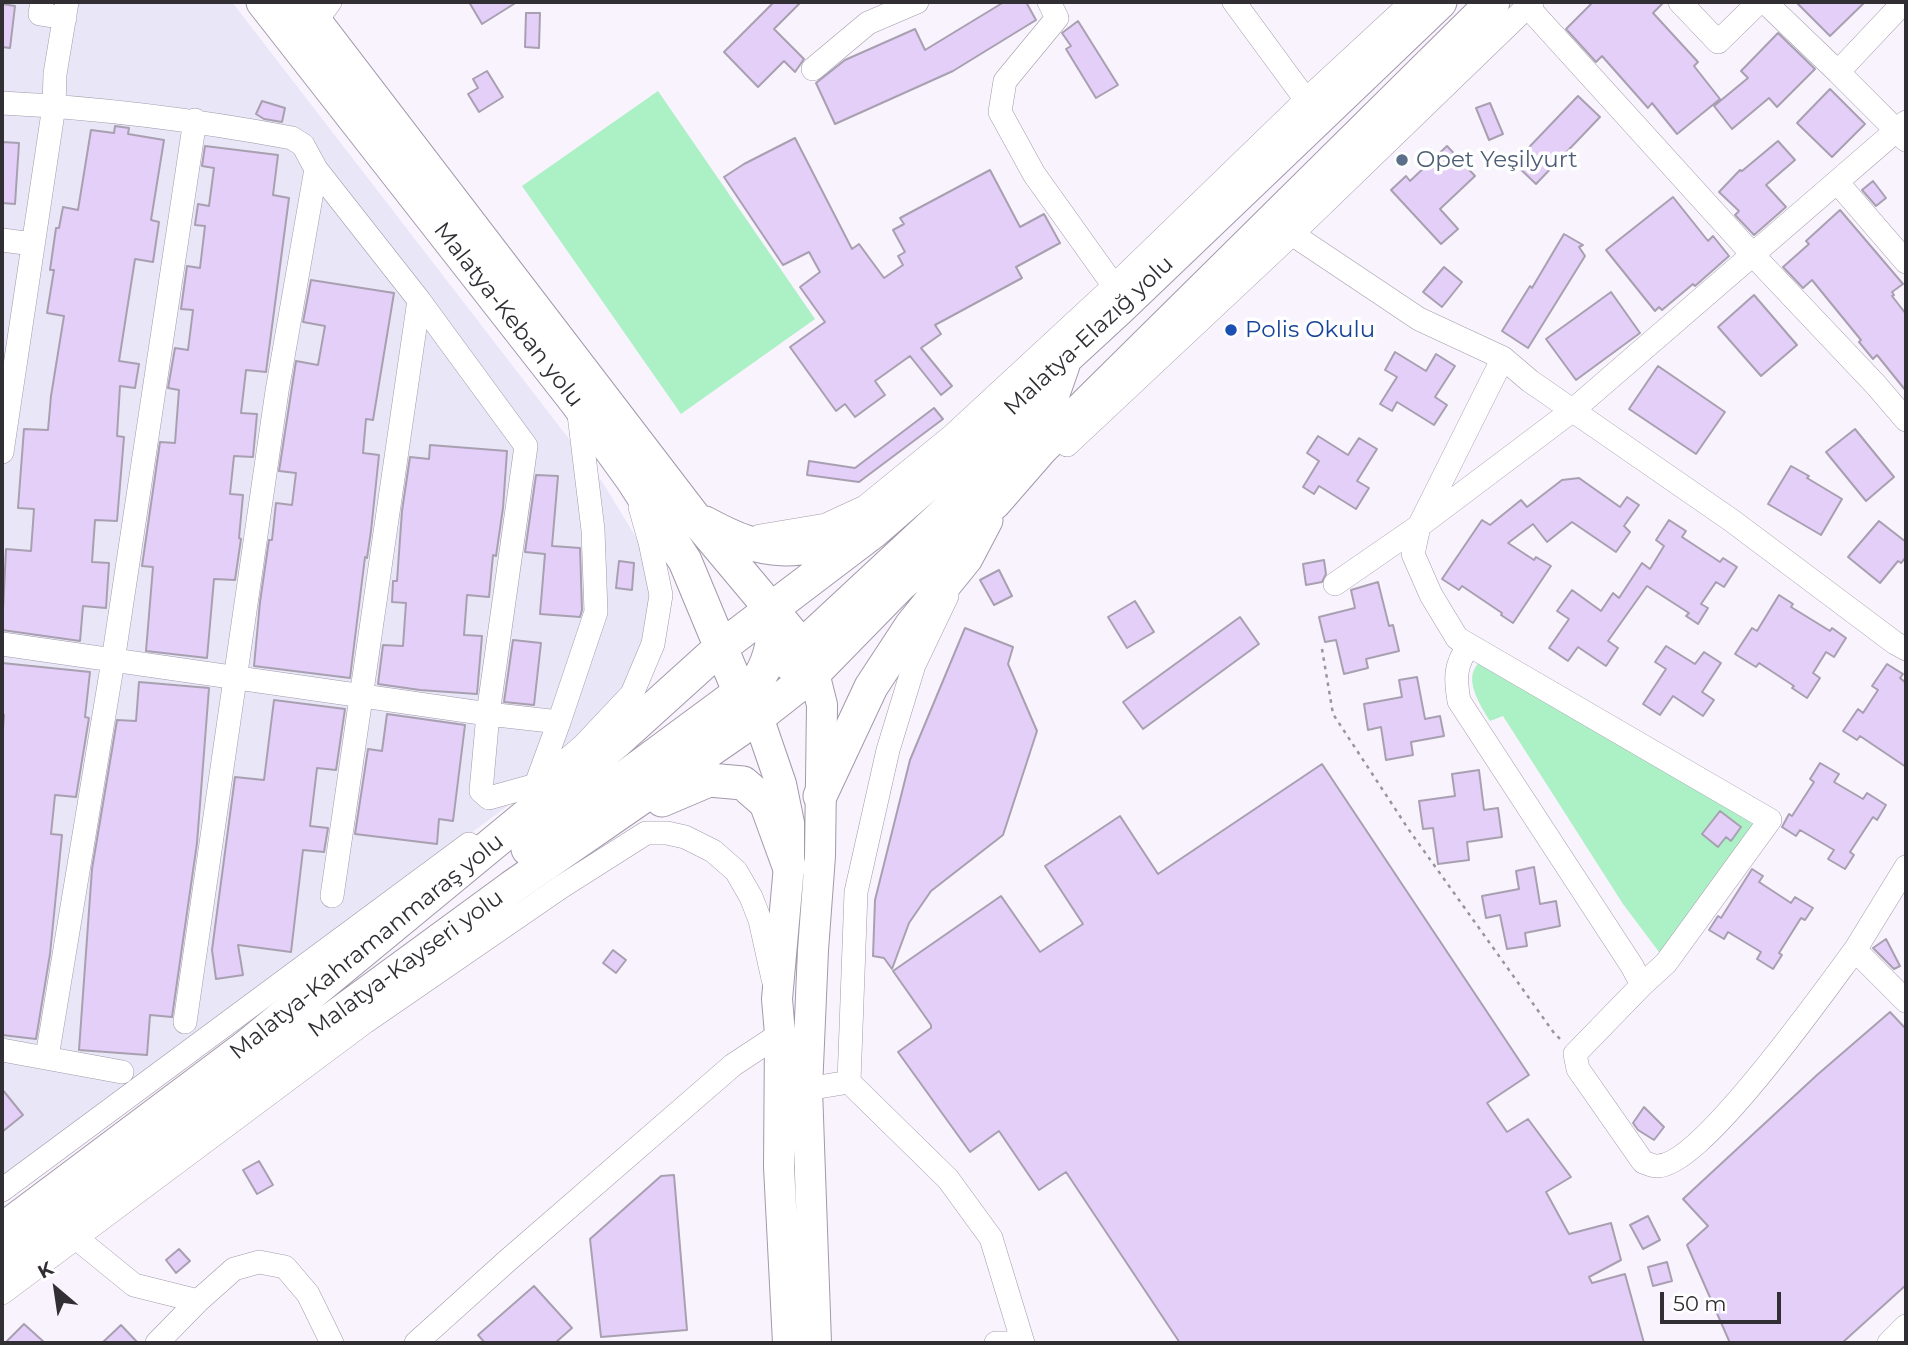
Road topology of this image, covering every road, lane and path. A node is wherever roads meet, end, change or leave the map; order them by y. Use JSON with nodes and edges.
{"nodes":[{"id":1,"x":42,"y":2,"type":"edge"},
{"id":2,"x":263,"y":2,"type":"edge"},
{"id":3,"x":917,"y":2,"type":"edge"},
{"id":4,"x":1049,"y":2,"type":"edge"},
{"id":5,"x":1234,"y":2,"type":"edge"},
{"id":6,"x":1412,"y":2,"type":"edge"},
{"id":7,"x":1423,"y":2,"type":"edge"},
{"id":8,"x":1440,"y":2,"type":"edge"},
{"id":9,"x":1493,"y":2,"type":"edge"},
{"id":10,"x":1680,"y":2,"type":"edge"},
{"id":11,"x":1759,"y":2,"type":"edge"},
{"id":12,"x":1765,"y":2,"type":"edge"},
{"id":13,"x":1530,"y":4,"type":"edge"},
{"id":14,"x":1897,"y":5,"type":"edge"},
{"id":15,"x":315,"y":8,"type":"edge"},
{"id":16,"x":66,"y":10,"type":"edge"},
{"id":17,"x":813,"y":69,"type":"dead end"},
{"id":18,"x":1838,"y":72,"type":"junction"},
{"id":19,"x":1306,"y":100,"type":"junction"},
{"id":20,"x":2,"y":103,"type":"edge"},
{"id":21,"x":54,"y":106,"type":"junction"},
{"id":22,"x":195,"y":120,"type":"junction"},
{"id":23,"x":1903,"y":130,"type":"edge"},
{"id":24,"x":316,"y":169,"type":"junction"},
{"id":25,"x":1254,"y":182,"type":"junction"},
{"id":26,"x":1837,"y":182,"type":"junction"},
{"id":27,"x":1292,"y":234,"type":"junction"},
{"id":28,"x":2,"y":240,"type":"edge"},
{"id":29,"x":33,"y":244,"type":"junction"},
{"id":30,"x":1753,"y":255,"type":"junction"},
{"id":31,"x":1906,"y":262,"type":"edge"},
{"id":32,"x":1114,"y":286,"type":"junction"},
{"id":33,"x":419,"y":300,"type":"junction"},
{"id":34,"x":1503,"y":358,"type":"junction"},
{"id":35,"x":1065,"y":359,"type":"junction"},
{"id":36,"x":8,"y":374,"type":"edge"},
{"id":37,"x":577,"y":403,"type":"junction"},
{"id":38,"x":1573,"y":410,"type":"junction"},
{"id":39,"x":1906,"y":420,"type":"edge"},
{"id":40,"x":1067,"y":445,"type":"joint"},
{"id":41,"x":2,"y":452,"type":"edge"},
{"id":42,"x":632,"y":479,"type":"junction"},
{"id":43,"x":995,"y":502,"type":"junction"},
{"id":44,"x":694,"y":517,"type":"junction"},
{"id":45,"x":1419,"y":526,"type":"junction"},
{"id":46,"x":874,"y":531,"type":"junction"},
{"id":47,"x":736,"y":540,"type":"junction"},
{"id":48,"x":966,"y":558,"type":"junction"},
{"id":49,"x":1335,"y":584,"type":"dead end"},
{"id":50,"x":772,"y":610,"type":"junction"},
{"id":51,"x":1457,"y":638,"type":"junction"},
{"id":52,"x":2,"y":645,"type":"edge"},
{"id":53,"x":1322,"y":649,"type":"dead end"},
{"id":54,"x":1906,"y":649,"type":"edge"},
{"id":55,"x":816,"y":652,"type":"junction"},
{"id":56,"x":711,"y":657,"type":"junction"},
{"id":57,"x":113,"y":661,"type":"junction"},
{"id":58,"x":235,"y":677,"type":"junction"},
{"id":59,"x":362,"y":695,"type":"junction"},
{"id":60,"x":743,"y":703,"type":"junction"},
{"id":61,"x":652,"y":709,"type":"junction"},
{"id":62,"x":488,"y":714,"type":"junction"},
{"id":63,"x":559,"y":722,"type":"junction"},
{"id":64,"x":584,"y":745,"type":"junction"},
{"id":65,"x":536,"y":785,"type":"junction"},
{"id":66,"x":820,"y":796,"type":"junction"},
{"id":67,"x":601,"y":825,"type":"junction"},
{"id":68,"x":789,"y":866,"type":"junction"},
{"id":69,"x":1906,"y":867,"type":"edge"},
{"id":70,"x":332,"y":896,"type":"dead end"},
{"id":71,"x":1855,"y":950,"type":"junction"},
{"id":72,"x":1642,"y":985,"type":"junction"},
{"id":73,"x":367,"y":993,"type":"junction"},
{"id":74,"x":777,"y":999,"type":"junction"},
{"id":75,"x":1906,"y":1001,"type":"edge"},
{"id":76,"x":185,"y":1022,"type":"dead end"},
{"id":77,"x":780,"y":1034,"type":"junction"},
{"id":78,"x":2,"y":1050,"type":"edge"},
{"id":79,"x":1574,"y":1054,"type":"junction"},
{"id":80,"x":47,"y":1057,"type":"junction"},
{"id":81,"x":122,"y":1072,"type":"dead end"},
{"id":82,"x":849,"y":1082,"type":"junction"},
{"id":83,"x":807,"y":1089,"type":"junction"},
{"id":84,"x":167,"y":1139,"type":"junction"},
{"id":85,"x":2,"y":1190,"type":"edge"},
{"id":86,"x":2,"y":1230,"type":"edge"},
{"id":87,"x":75,"y":1237,"type":"junction"},
{"id":88,"x":2,"y":1261,"type":"edge"},
{"id":89,"x":2,"y":1293,"type":"edge"},
{"id":90,"x":198,"y":1301,"type":"junction"},
{"id":91,"x":1906,"y":1326,"type":"edge"},
{"id":92,"x":157,"y":1343,"type":"edge"},
{"id":93,"x":332,"y":1343,"type":"edge"},
{"id":94,"x":416,"y":1343,"type":"edge"},
{"id":95,"x":788,"y":1343,"type":"edge"},
{"id":96,"x":816,"y":1343,"type":"edge"},
{"id":97,"x":996,"y":1343,"type":"edge"},
{"id":98,"x":1007,"y":1343,"type":"edge"},
{"id":99,"x":1023,"y":1343,"type":"edge"},
{"id":100,"x":1889,"y":1343,"type":"edge"}],
"edges":[{"from":1,"to":16,"type":"street"},
{"from":2,"to":37,"type":"highway","name":"Malatya-Keban yolu"},
{"from":3,"to":17,"type":"street"},
{"from":4,"to":32,"type":"street"},
{"from":5,"to":19,"type":"street"},
{"from":6,"to":19,"type":"street"},
{"from":7,"to":25,"type":"street"},
{"from":8,"to":25,"type":"highway","name":"Malatya-Elazığ yolu"},
{"from":9,"to":43,"type":"highway","name":"Malatya-Elazığ yolu"},
{"from":10,"to":11,"type":"street"},
{"from":12,"to":18,"type":"street"},
{"from":13,"to":27,"type":"street"},
{"from":13,"to":30,"type":"street"},
{"from":14,"to":18,"type":"street"},
{"from":15,"to":44,"type":"highway","name":"Malatya-Keban yolu"},
{"from":16,"to":21,"type":"street"},
{"from":18,"to":23,"type":"street"},
{"from":19,"to":32,"type":"street"},
{"from":20,"to":21,"type":"street"},
{"from":21,"to":22,"type":"street"},
{"from":21,"to":29,"type":"street"},
{"from":22,"to":24,"type":"street"},
{"from":22,"to":57,"type":"street"},
{"from":23,"to":26,"type":"street"},
{"from":24,"to":33,"type":"street"},
{"from":24,"to":58,"type":"street"},
{"from":25,"to":35,"type":"highway","name":"Malatya-Elazığ yolu"},
{"from":26,"to":30,"type":"street"},
{"from":26,"to":31,"type":"street"},
{"from":27,"to":34,"type":"street"},
{"from":27,"to":40,"type":"street"},
{"from":28,"to":29,"type":"street"},
{"from":29,"to":36,"type":"street"},
{"from":30,"to":38,"type":"street"},
{"from":30,"to":39,"type":"street"},
{"from":32,"to":47,"type":"street"},
{"from":33,"to":59,"type":"street"},
{"from":33,"to":62,"type":"street"},
{"from":34,"to":38,"type":"street"},
{"from":34,"to":45,"type":"street"},
{"from":35,"to":46,"type":"highway","name":"Malatya-Elazığ yolu"},
{"from":35,"to":55,"type":"highway"},
{"from":36,"to":41,"type":"street"},
{"from":37,"to":42,"type":"highway","name":"Malatya-Keban yolu"},
{"from":37,"to":63,"type":"street"},
{"from":38,"to":45,"type":"street"},
{"from":38,"to":54,"type":"street"},
{"from":40,"to":43,"type":"highway"},
{"from":42,"to":56,"type":"highway","name":"Malatya-Keban yolu"},
{"from":42,"to":64,"type":"street"},
{"from":43,"to":48,"type":"highway"},
{"from":43,"to":55,"type":"highway","name":"Malatya-Elazığ yolu"},
{"from":44,"to":47,"type":"highway"},
{"from":44,"to":50,"type":"highway","name":"Malatya-Keban yolu"},
{"from":45,"to":49,"type":"street"},
{"from":45,"to":51,"type":"street"},
{"from":46,"to":47,"type":"highway"},
{"from":46,"to":50,"type":"highway","name":"Malatya-Elazığ yolu"},
{"from":48,"to":66,"type":"highway"},
{"from":48,"to":82,"type":"street"},
{"from":50,"to":55,"type":"highway","name":"Malatya-Keban yolu"},
{"from":50,"to":56,"type":"highway","name":"Malatya-Elazığ yolu"},
{"from":50,"to":60,"type":"highway"},
{"from":51,"to":72,"type":"street"},
{"from":51,"to":72,"type":"street"},
{"from":52,"to":57,"type":"street"},
{"from":53,"to":79,"type":"path"},
{"from":55,"to":60,"type":"highway","name":"Malatya-Kayseri yolu"},
{"from":55,"to":66,"type":"main road"},
{"from":56,"to":60,"type":"highway","name":"Malatya-Keban yolu"},
{"from":56,"to":61,"type":"highway","name":"Malatya-Kahramanmaraş yolu"},
{"from":57,"to":58,"type":"street"},
{"from":57,"to":80,"type":"street"},
{"from":58,"to":59,"type":"street"},
{"from":58,"to":76,"type":"street"},
{"from":59,"to":62,"type":"street"},
{"from":59,"to":70,"type":"street"},
{"from":60,"to":67,"type":"highway","name":"Malatya-Kayseri yolu"},
{"from":60,"to":68,"type":"main road"},
{"from":60,"to":73,"type":"highway"},
{"from":61,"to":64,"type":"highway"},
{"from":61,"to":86,"type":"highway","name":"Malatya-Kahramanmaraş yolu"},
{"from":62,"to":63,"type":"street"},
{"from":62,"to":65,"type":"street"},
{"from":63,"to":65,"type":"street"},
{"from":64,"to":65,"type":"street"},
{"from":65,"to":85,"type":"street"},
{"from":66,"to":83,"type":"main road"},
{"from":67,"to":68,"type":"highway"},
{"from":67,"to":73,"type":"highway","name":"Malatya-Kayseri yolu"},
{"from":68,"to":74,"type":"main road"},
{"from":69,"to":71,"type":"street"},
{"from":71,"to":75,"type":"street"},
{"from":71,"to":79,"type":"street"},
{"from":72,"to":79,"type":"street"},
{"from":73,"to":84,"type":"highway","name":"Malatya-Kayseri yolu"},
{"from":74,"to":77,"type":"main road"},
{"from":74,"to":87,"type":"street"},
{"from":77,"to":94,"type":"street"},
{"from":77,"to":95,"type":"main road"},
{"from":78,"to":80,"type":"street"},
{"from":80,"to":81,"type":"street"},
{"from":82,"to":83,"type":"street"},
{"from":82,"to":99,"type":"street"},
{"from":83,"to":96,"type":"main road"},
{"from":84,"to":87,"type":"street"},
{"from":84,"to":88,"type":"highway","name":"Malatya-Kayseri yolu"},
{"from":87,"to":89,"type":"street"},
{"from":87,"to":90,"type":"street"},
{"from":90,"to":92,"type":"street"},
{"from":90,"to":93,"type":"street"},
{"from":91,"to":100,"type":"street"},
{"from":97,"to":98,"type":"street"}]}
